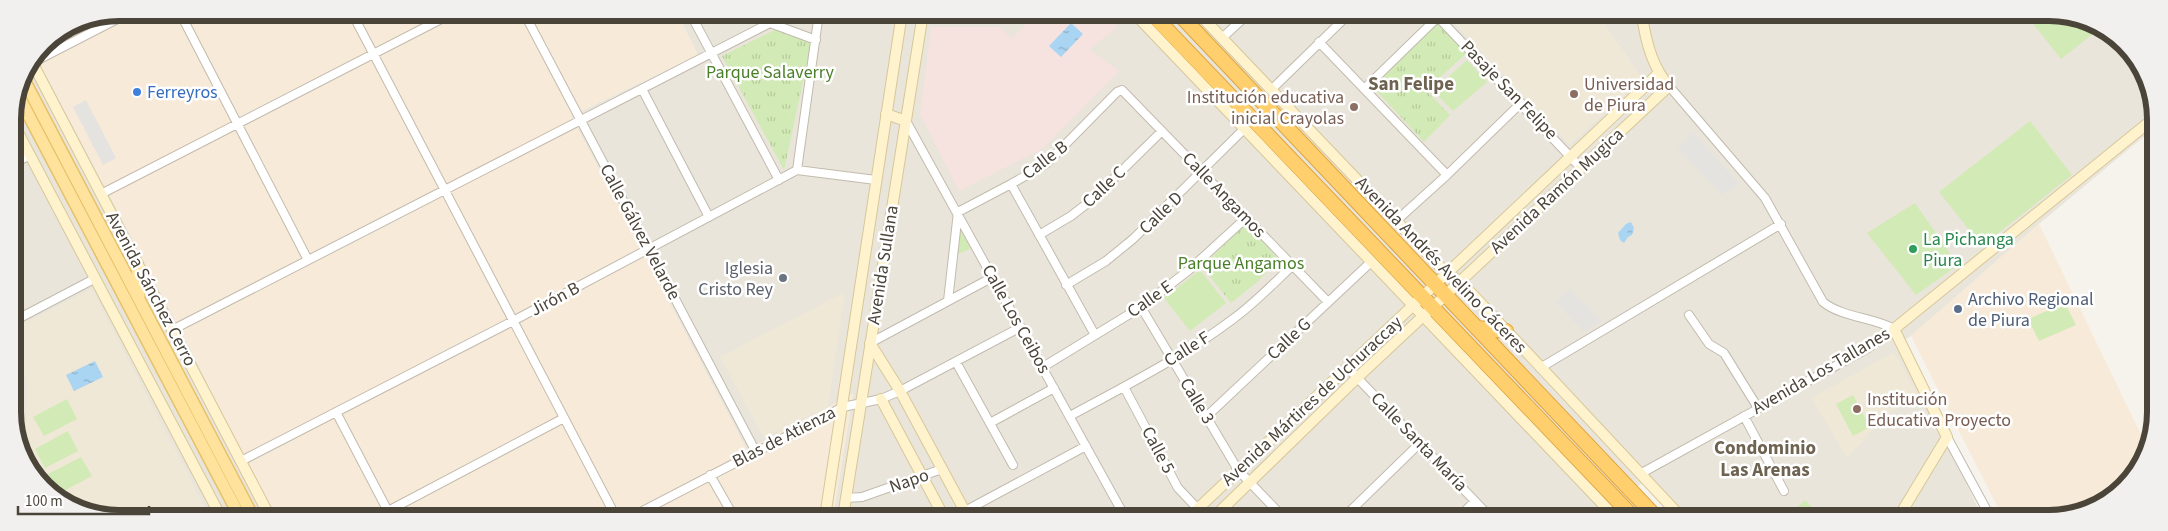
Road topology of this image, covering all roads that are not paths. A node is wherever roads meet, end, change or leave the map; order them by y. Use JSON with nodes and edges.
{"nodes":[{"id":1,"x":111,"y":21,"type":"edge"},
{"id":2,"x":184,"y":21,"type":"edge"},
{"id":3,"x":356,"y":21,"type":"edge"},
{"id":4,"x":437,"y":21,"type":"edge"},
{"id":5,"x":528,"y":21,"type":"edge"},
{"id":6,"x":694,"y":21,"type":"edge"},
{"id":7,"x":818,"y":21,"type":"edge"},
{"id":8,"x":901,"y":21,"type":"edge"},
{"id":9,"x":922,"y":21,"type":"edge"},
{"id":10,"x":1143,"y":21,"type":"edge"},
{"id":11,"x":1158,"y":21,"type":"edge"},
{"id":12,"x":1186,"y":21,"type":"edge"},
{"id":13,"x":1206,"y":21,"type":"edge"},
{"id":14,"x":1240,"y":21,"type":"edge"},
{"id":15,"x":1342,"y":21,"type":"edge"},
{"id":16,"x":1431,"y":21,"type":"edge"},
{"id":17,"x":1443,"y":21,"type":"edge"},
{"id":18,"x":1643,"y":21,"type":"edge"},
{"id":19,"x":770,"y":23,"type":"joint"},
{"id":20,"x":1222,"y":38,"type":"junction"},
{"id":21,"x":816,"y":40,"type":"junction"},
{"id":22,"x":1319,"y":42,"type":"junction"},
{"id":23,"x":711,"y":53,"type":"junction"},
{"id":24,"x":373,"y":54,"type":"junction"},
{"id":25,"x":44,"y":56,"type":"edge"},
{"id":26,"x":35,"y":68,"type":"edge"},
{"id":27,"x":1658,"y":74,"type":"junction"},
{"id":28,"x":1669,"y":86,"type":"junction"},
{"id":29,"x":27,"y":87,"type":"edge"},
{"id":30,"x":642,"y":89,"type":"junction"},
{"id":31,"x":1364,"y":89,"type":"junction"},
{"id":32,"x":1119,"y":90,"type":"joint"},
{"id":33,"x":1271,"y":90,"type":"junction"},
{"id":34,"x":1521,"y":103,"type":"junction"},
{"id":35,"x":23,"y":104,"type":"edge"},
{"id":36,"x":886,"y":114,"type":"junction"},
{"id":37,"x":581,"y":120,"type":"junction"},
{"id":38,"x":906,"y":121,"type":"junction"},
{"id":39,"x":237,"y":124,"type":"junction"},
{"id":40,"x":2147,"y":124,"type":"edge"},
{"id":41,"x":1246,"y":128,"type":"junction"},
{"id":42,"x":1162,"y":131,"type":"junction"},
{"id":43,"x":21,"y":138,"type":"edge"},
{"id":44,"x":30,"y":155,"type":"junction"},
{"id":45,"x":1571,"y":156,"type":"junction"},
{"id":46,"x":21,"y":160,"type":"edge"},
{"id":47,"x":1581,"y":168,"type":"junction"},
{"id":48,"x":798,"y":170,"type":"junction"},
{"id":49,"x":1202,"y":172,"type":"junction"},
{"id":50,"x":1447,"y":175,"type":"junction"},
{"id":51,"x":779,"y":180,"type":"junction"},
{"id":52,"x":876,"y":180,"type":"junction"},
{"id":53,"x":1011,"y":184,"type":"junction"},
{"id":54,"x":445,"y":190,"type":"junction"},
{"id":55,"x":101,"y":194,"type":"junction"},
{"id":56,"x":958,"y":212,"type":"junction"},
{"id":57,"x":709,"y":217,"type":"junction"},
{"id":58,"x":1246,"y":218,"type":"junction"},
{"id":59,"x":1396,"y":221,"type":"junction"},
{"id":60,"x":1781,"y":224,"type":"junction"},
{"id":61,"x":1039,"y":235,"type":"junction"},
{"id":62,"x":649,"y":249,"type":"junction"},
{"id":63,"x":308,"y":260,"type":"junction"},
{"id":64,"x":1371,"y":262,"type":"junction"},
{"id":65,"x":137,"y":264,"type":"junction"},
{"id":66,"x":1292,"y":266,"type":"junction"},
{"id":67,"x":1446,"y":273,"type":"junction"},
{"id":68,"x":993,"y":277,"type":"junction"},
{"id":69,"x":94,"y":279,"type":"junction"},
{"id":70,"x":1460,"y":281,"type":"junction"},
{"id":71,"x":1435,"y":284,"type":"junction"},
{"id":72,"x":1066,"y":285,"type":"junction"},
{"id":73,"x":1445,"y":295,"type":"junction"},
{"id":74,"x":139,"y":300,"type":"junction"},
{"id":75,"x":948,"y":301,"type":"junction"},
{"id":76,"x":1417,"y":301,"type":"junction"},
{"id":77,"x":1328,"y":302,"type":"junction"},
{"id":78,"x":1141,"y":307,"type":"junction"},
{"id":79,"x":1427,"y":311,"type":"junction"},
{"id":80,"x":1689,"y":315,"type":"dead end"},
{"id":81,"x":21,"y":317,"type":"edge"},
{"id":82,"x":513,"y":321,"type":"junction"},
{"id":83,"x":1021,"y":327,"type":"junction"},
{"id":84,"x":1477,"y":328,"type":"junction"},
{"id":85,"x":1894,"y":329,"type":"junction"},
{"id":86,"x":172,"y":330,"type":"junction"},
{"id":87,"x":1506,"y":331,"type":"junction"},
{"id":88,"x":1094,"y":335,"type":"junction"},
{"id":89,"x":870,"y":343,"type":"junction"},
{"id":90,"x":1172,"y":359,"type":"junction"},
{"id":91,"x":956,"y":362,"type":"junction"},
{"id":92,"x":1042,"y":367,"type":"junction"},
{"id":93,"x":1347,"y":367,"type":"junction"},
{"id":94,"x":1540,"y":368,"type":"junction"},
{"id":95,"x":1358,"y":378,"type":"junction"},
{"id":96,"x":1124,"y":387,"type":"junction"},
{"id":97,"x":1054,"y":388,"type":"junction"},
{"id":98,"x":900,"y":391,"type":"junction"},
{"id":99,"x":881,"y":399,"type":"junction"},
{"id":100,"x":860,"y":404,"type":"junction"},
{"id":101,"x":843,"y":407,"type":"junction"},
{"id":102,"x":1758,"y":408,"type":"junction"},
{"id":103,"x":336,"y":412,"type":"junction"},
{"id":104,"x":1070,"y":416,"type":"junction"},
{"id":105,"x":1744,"y":416,"type":"junction"},
{"id":106,"x":1206,"y":417,"type":"junction"},
{"id":107,"x":564,"y":418,"type":"junction"},
{"id":108,"x":990,"y":423,"type":"junction"},
{"id":109,"x":1947,"y":437,"type":"junction"},
{"id":110,"x":1420,"y":443,"type":"junction"},
{"id":111,"x":1086,"y":446,"type":"junction"},
{"id":112,"x":756,"y":452,"type":"junction"},
{"id":113,"x":241,"y":461,"type":"junction"},
{"id":114,"x":1013,"y":465,"type":"dead end"},
{"id":115,"x":942,"y":469,"type":"junction"},
{"id":116,"x":1238,"y":470,"type":"junction"},
{"id":117,"x":1640,"y":474,"type":"junction"},
{"id":118,"x":710,"y":476,"type":"junction"},
{"id":119,"x":923,"y":476,"type":"junction"},
{"id":120,"x":1251,"y":483,"type":"junction"},
{"id":121,"x":1784,"y":491,"type":"dead end"},
{"id":122,"x":846,"y":498,"type":"junction"},
{"id":123,"x":1475,"y":501,"type":"junction"},
{"id":124,"x":1198,"y":509,"type":"joint"},
{"id":125,"x":218,"y":510,"type":"edge"},
{"id":126,"x":237,"y":510,"type":"edge"},
{"id":127,"x":250,"y":510,"type":"edge"},
{"id":128,"x":267,"y":510,"type":"edge"},
{"id":129,"x":388,"y":510,"type":"edge"},
{"id":130,"x":397,"y":510,"type":"edge"},
{"id":131,"x":612,"y":510,"type":"edge"},
{"id":132,"x":644,"y":510,"type":"edge"},
{"id":133,"x":730,"y":510,"type":"edge"},
{"id":134,"x":826,"y":510,"type":"edge"},
{"id":135,"x":844,"y":510,"type":"edge"},
{"id":136,"x":940,"y":510,"type":"edge"},
{"id":137,"x":964,"y":510,"type":"edge"},
{"id":138,"x":973,"y":510,"type":"edge"},
{"id":139,"x":1121,"y":510,"type":"edge"},
{"id":140,"x":1222,"y":510,"type":"edge"},
{"id":141,"x":1276,"y":510,"type":"edge"},
{"id":142,"x":1351,"y":510,"type":"edge"},
{"id":143,"x":1466,"y":510,"type":"edge"},
{"id":144,"x":1483,"y":510,"type":"edge"},
{"id":145,"x":1609,"y":510,"type":"edge"},
{"id":146,"x":1626,"y":510,"type":"edge"},
{"id":147,"x":1649,"y":510,"type":"edge"},
{"id":148,"x":1674,"y":510,"type":"edge"},
{"id":149,"x":1903,"y":510,"type":"edge"},
{"id":150,"x":1987,"y":510,"type":"edge"}],
"edges":[{"from":1,"to":25,"type":"street"},
{"from":2,"to":39,"type":"street"},
{"from":3,"to":24,"type":"street"},
{"from":4,"to":24,"type":"street"},
{"from":5,"to":37,"type":"street","name":"Calle Gálvez Velarde"},
{"from":6,"to":23,"type":"street"},
{"from":7,"to":21,"type":"street"},
{"from":8,"to":36,"type":"main road","name":"Avenida Sullana"},
{"from":9,"to":38,"type":"main road","name":"Avenida Sullana"},
{"from":10,"to":41,"type":"main road","name":"Avenida Andrés Avelino Cáceres"},
{"from":11,"to":76,"type":"highway","name":"Avenida Andrés Avelino Cáceres"},
{"from":12,"to":71,"type":"highway","name":"Avenida Andrés Avelino Cáceres"},
{"from":13,"to":20,"type":"main road","name":"Avenida Andrés Avelino Cáceres"},
{"from":14,"to":20,"type":"street"},
{"from":15,"to":22,"type":"street"},
{"from":16,"to":31,"type":"street"},
{"from":17,"to":34,"type":"street","name":"Pasaje San Felipe"},
{"from":18,"to":27,"type":"main road"},
{"from":19,"to":21,"type":"street"},
{"from":19,"to":23,"type":"street"},
{"from":20,"to":33,"type":"main road","name":"Avenida Andrés Avelino Cáceres"},
{"from":21,"to":48,"type":"street"},
{"from":22,"to":31,"type":"street"},
{"from":22,"to":33,"type":"street"},
{"from":23,"to":30,"type":"street"},
{"from":23,"to":51,"type":"street"},
{"from":24,"to":39,"type":"street"},
{"from":24,"to":54,"type":"street"},
{"from":26,"to":55,"type":"main road","name":"Avenida Sánchez Cerro"},
{"from":27,"to":28,"type":"main road"},
{"from":27,"to":45,"type":"main road","name":"Avenida Ramón Mugica"},
{"from":28,"to":47,"type":"main road","name":"Avenida Ramón Mugica"},
{"from":28,"to":60,"type":"street"},
{"from":29,"to":74,"type":"main road","name":"Avenida Sánchez Cerro"},
{"from":30,"to":37,"type":"street"},
{"from":30,"to":57,"type":"street"},
{"from":31,"to":50,"type":"street"},
{"from":32,"to":42,"type":"street","name":"Calle Angamos"},
{"from":32,"to":53,"type":"street","name":"Calle B"},
{"from":33,"to":59,"type":"main road","name":"Avenida Andrés Avelino Cáceres"},
{"from":34,"to":45,"type":"street","name":"Pasaje San Felipe"},
{"from":34,"to":50,"type":"street"},
{"from":35,"to":126,"type":"main road","name":"Avenida Sánchez Cerro"},
{"from":36,"to":38,"type":"main road"},
{"from":36,"to":52,"type":"main road","name":"Avenida Sullana"},
{"from":37,"to":54,"type":"street"},
{"from":37,"to":62,"type":"street","name":"Calle Gálvez Velarde"},
{"from":38,"to":56,"type":"street","name":"Calle Los Ceibos"},
{"from":38,"to":89,"type":"main road","name":"Avenida Sullana"},
{"from":39,"to":55,"type":"street"},
{"from":39,"to":63,"type":"street"},
{"from":40,"to":85,"type":"main road","name":"Avenida Los Tallanes"},
{"from":41,"to":49,"type":"street","name":"Calle D"},
{"from":41,"to":64,"type":"main road","name":"Avenida Andrés Avelino Cáceres"},
{"from":42,"to":49,"type":"street","name":"Calle Angamos"},
{"from":42,"to":61,"type":"street","name":"Calle C"},
{"from":43,"to":44,"type":"main road"},
{"from":44,"to":46,"type":"street"},
{"from":44,"to":69,"type":"main road"},
{"from":45,"to":47,"type":"street","name":"Pasaje San Felipe"},
{"from":45,"to":67,"type":"main road","name":"Avenida Ramón Mugica"},
{"from":47,"to":70,"type":"main road","name":"Avenida Ramón Mugica"},
{"from":48,"to":51,"type":"street","name":"Jirón B"},
{"from":48,"to":52,"type":"street"},
{"from":49,"to":58,"type":"street","name":"Calle Angamos"},
{"from":49,"to":72,"type":"street","name":"Calle D"},
{"from":50,"to":59,"type":"street"},
{"from":51,"to":57,"type":"street","name":"Jirón B"},
{"from":52,"to":101,"type":"main road","name":"Avenida Sullana"},
{"from":53,"to":56,"type":"street","name":"Calle B"},
{"from":53,"to":61,"type":"street"},
{"from":54,"to":63,"type":"street"},
{"from":54,"to":82,"type":"street"},
{"from":55,"to":65,"type":"main road","name":"Avenida Sánchez Cerro"},
{"from":56,"to":68,"type":"street","name":"Calle Los Ceibos"},
{"from":56,"to":75,"type":"street"},
{"from":57,"to":62,"type":"street","name":"Jirón B"},
{"from":58,"to":66,"type":"street","name":"Calle Angamos"},
{"from":58,"to":78,"type":"street","name":"Calle E"},
{"from":59,"to":67,"type":"main road","name":"Avenida Andrés Avelino Cáceres"},
{"from":60,"to":85,"type":"street"},
{"from":60,"to":94,"type":"street"},
{"from":61,"to":72,"type":"street"},
{"from":62,"to":82,"type":"street","name":"Jirón B"},
{"from":62,"to":112,"type":"street","name":"Calle Gálvez Velarde"},
{"from":63,"to":86,"type":"street"},
{"from":64,"to":76,"type":"main road","name":"Avenida Andrés Avelino Cáceres"},
{"from":64,"to":77,"type":"street","name":"Calle G"},
{"from":65,"to":74,"type":"main road"},
{"from":65,"to":86,"type":"main road","name":"Avenida Sánchez Cerro"},
{"from":66,"to":77,"type":"street","name":"Calle Angamos"},
{"from":66,"to":90,"type":"street","name":"Calle F"},
{"from":67,"to":70,"type":"main road","name":"Avenida Andrés Avelino Cáceres"},
{"from":67,"to":71,"type":"main road","name":"Avenida Ramón Mugica"},
{"from":68,"to":75,"type":"street"},
{"from":68,"to":83,"type":"street","name":"Calle Los Ceibos"},
{"from":69,"to":81,"type":"street"},
{"from":69,"to":125,"type":"main road"},
{"from":70,"to":73,"type":"main road","name":"Avenida Ramón Mugica"},
{"from":70,"to":87,"type":"main road","name":"Avenida Andrés Avelino Cáceres"},
{"from":71,"to":73,"type":"highway","name":"Avenida Andrés Avelino Cáceres"},
{"from":71,"to":76,"type":"main road","name":"Avenida Mártires de Uchuraccay"},
{"from":72,"to":88,"type":"street"},
{"from":73,"to":79,"type":"main road","name":"Avenida Mártires de Uchuraccay"},
{"from":73,"to":84,"type":"highway","name":"Avenida Andrés Avelino Cáceres"},
{"from":74,"to":127,"type":"main road","name":"Avenida Sánchez Cerro"},
{"from":75,"to":89,"type":"street"},
{"from":76,"to":79,"type":"highway","name":"Avenida Andrés Avelino Cáceres"},
{"from":76,"to":93,"type":"main road","name":"Avenida Mártires de Uchuraccay"},
{"from":77,"to":106,"type":"street","name":"Calle G"},
{"from":78,"to":88,"type":"street","name":"Calle E"},
{"from":78,"to":90,"type":"street","name":"Calle 3"},
{"from":79,"to":95,"type":"main road","name":"Avenida Mártires de Uchuraccay"},
{"from":79,"to":145,"type":"main road","name":"Avenida Andrés Avelino Cáceres"},
{"from":79,"to":146,"type":"highway","name":"Avenida Andrés Avelino Cáceres"},
{"from":80,"to":102,"type":"street"},
{"from":82,"to":103,"type":"street","name":"Jirón B"},
{"from":82,"to":107,"type":"street"},
{"from":83,"to":91,"type":"street","name":"Blas de Atienza"},
{"from":83,"to":92,"type":"street","name":"Calle Los Ceibos"},
{"from":84,"to":87,"type":"highway"},
{"from":84,"to":147,"type":"highway","name":"Avenida Andrés Avelino Cáceres"},
{"from":85,"to":102,"type":"street","name":"Avenida Los Tallanes"},
{"from":85,"to":109,"type":"main road"},
{"from":86,"to":113,"type":"main road","name":"Avenida Sánchez Cerro"},
{"from":87,"to":94,"type":"main road","name":"Avenida Andrés Avelino Cáceres"},
{"from":88,"to":92,"type":"street","name":"Calle E"},
{"from":89,"to":98,"type":"main road"},
{"from":89,"to":100,"type":"main road","name":"Avenida Sullana"},
{"from":90,"to":96,"type":"street","name":"Calle F"},
{"from":90,"to":106,"type":"street","name":"Calle 3"},
{"from":91,"to":98,"type":"street","name":"Blas de Atienza"},
{"from":91,"to":108,"type":"street"},
{"from":92,"to":97,"type":"street","name":"Calle Los Ceibos"},
{"from":93,"to":95,"type":"street","name":"Calle Santa María"},
{"from":93,"to":116,"type":"main road","name":"Avenida Mártires de Uchuraccay"},
{"from":94,"to":117,"type":"main road","name":"Avenida Andrés Avelino Cáceres"},
{"from":95,"to":110,"type":"street","name":"Calle Santa María"},
{"from":95,"to":120,"type":"main road","name":"Avenida Mártires de Uchuraccay"},
{"from":96,"to":104,"type":"street","name":"Calle F"},
{"from":96,"to":124,"type":"street","name":"Calle 5"},
{"from":97,"to":104,"type":"street","name":"Calle Los Ceibos"},
{"from":97,"to":108,"type":"street"},
{"from":98,"to":99,"type":"street","name":"Blas de Atienza"},
{"from":98,"to":115,"type":"main road"},
{"from":99,"to":100,"type":"street","name":"Blas de Atienza"},
{"from":99,"to":119,"type":"main road"},
{"from":100,"to":101,"type":"street","name":"Blas de Atienza"},
{"from":100,"to":122,"type":"main road","name":"Avenida Sullana"},
{"from":101,"to":112,"type":"street","name":"Blas de Atienza"},
{"from":101,"to":134,"type":"main road","name":"Avenida Sullana"},
{"from":102,"to":105,"type":"street","name":"Avenida Los Tallanes"},
{"from":103,"to":113,"type":"street","name":"Jirón B"},
{"from":103,"to":129,"type":"street"},
{"from":104,"to":111,"type":"street","name":"Calle Los Ceibos"},
{"from":105,"to":117,"type":"street","name":"Avenida Los Tallanes"},
{"from":105,"to":121,"type":"street"},
{"from":106,"to":116,"type":"street","name":"Calle 3"},
{"from":107,"to":130,"type":"street"},
{"from":107,"to":131,"type":"street"},
{"from":108,"to":114,"type":"street"},
{"from":109,"to":149,"type":"main road"},
{"from":109,"to":150,"type":"street"},
{"from":110,"to":123,"type":"street","name":"Calle Santa María"},
{"from":110,"to":142,"type":"street"},
{"from":111,"to":138,"type":"street"},
{"from":111,"to":139,"type":"street","name":"Calle Los Ceibos"},
{"from":112,"to":118,"type":"street","name":"Blas de Atienza"},
{"from":113,"to":128,"type":"main road","name":"Avenida Sánchez Cerro"},
{"from":115,"to":119,"type":"street","name":"Napo"},
{"from":115,"to":137,"type":"main road"},
{"from":116,"to":120,"type":"street","name":"Calle 3"},
{"from":116,"to":124,"type":"main road","name":"Avenida Mártires de Uchuraccay"},
{"from":117,"to":148,"type":"main road","name":"Avenida Andrés Avelino Cáceres"},
{"from":118,"to":132,"type":"street","name":"Blas de Atienza"},
{"from":118,"to":133,"type":"street"},
{"from":119,"to":122,"type":"street","name":"Napo"},
{"from":119,"to":136,"type":"main road"},
{"from":120,"to":140,"type":"main road","name":"Avenida Mártires de Uchuraccay"},
{"from":120,"to":141,"type":"street","name":"Calle 3"},
{"from":122,"to":135,"type":"main road","name":"Avenida Sullana"},
{"from":123,"to":143,"type":"street"},
{"from":123,"to":144,"type":"street","name":"Calle Santa María"}]}
